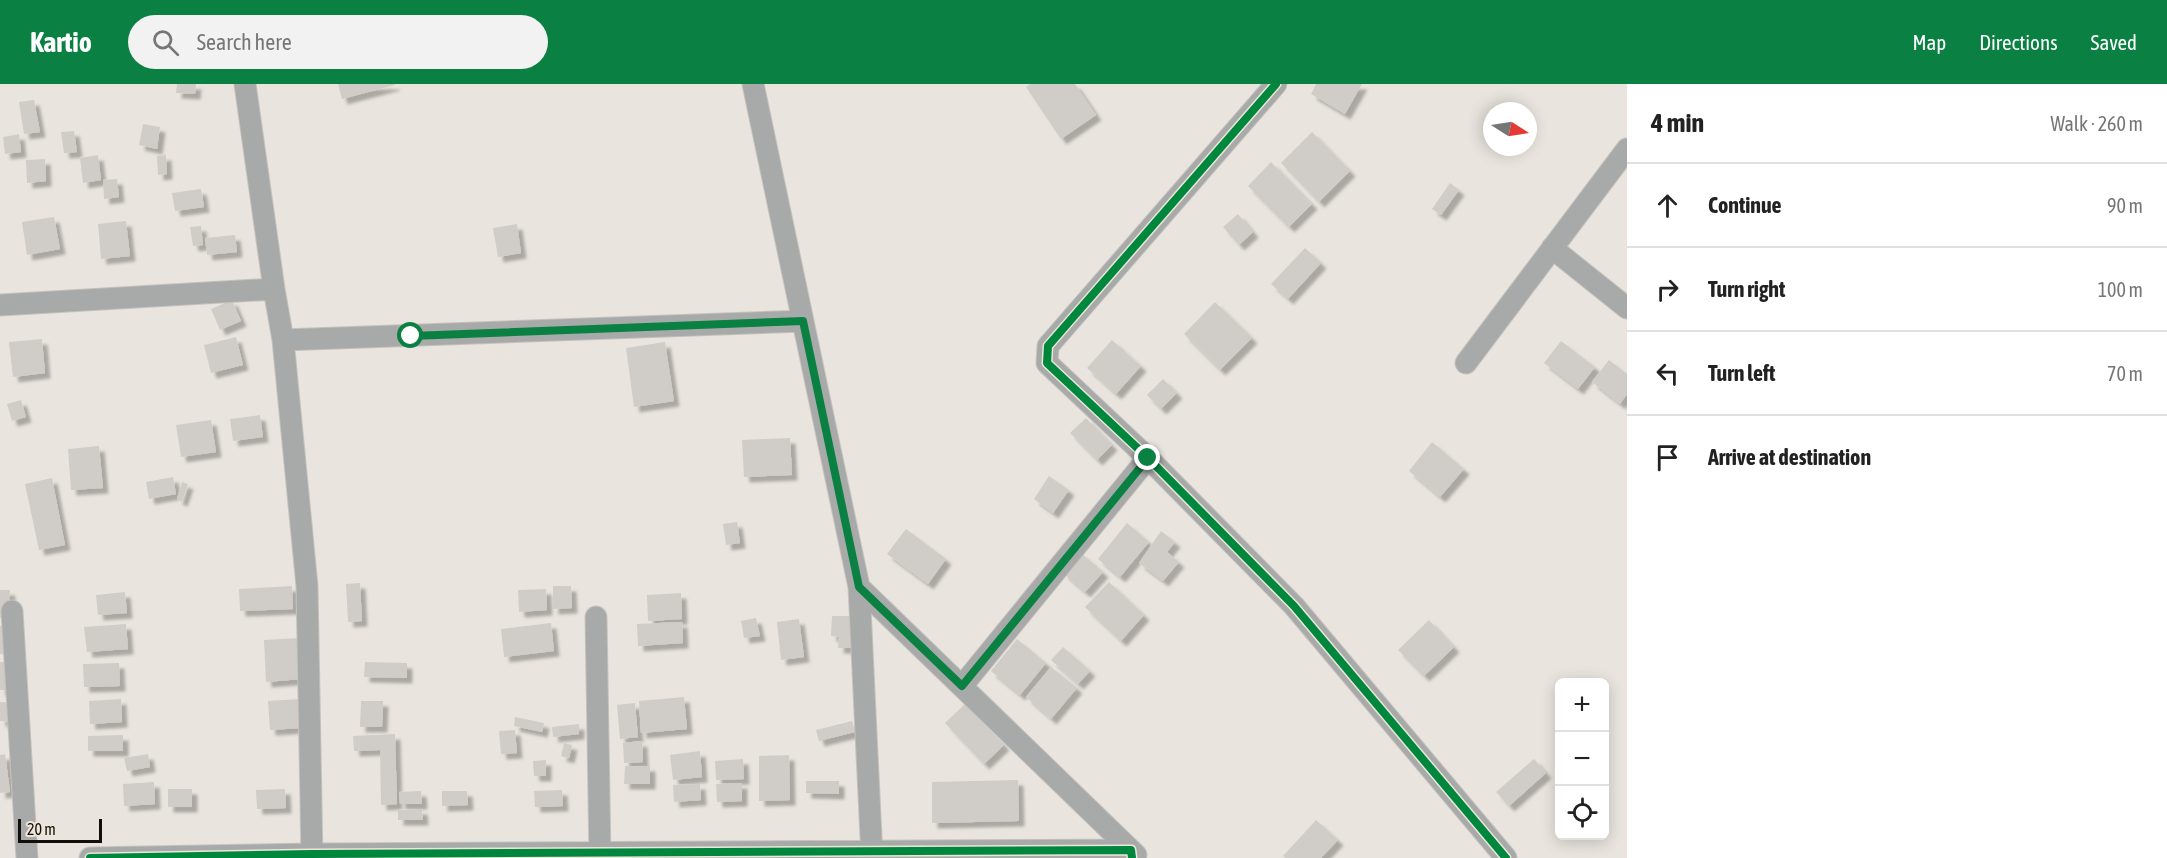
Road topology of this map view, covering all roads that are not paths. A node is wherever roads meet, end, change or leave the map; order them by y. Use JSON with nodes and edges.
{"nodes":[{"id":1,"x":245,"y":84,"type":"edge"},
{"id":2,"x":753,"y":84,"type":"edge"},
{"id":3,"x":1276,"y":84,"type":"edge"},
{"id":4,"x":1627,"y":149,"type":"edge"},
{"id":5,"x":1552,"y":248,"type":"junction"},
{"id":6,"x":274,"y":289,"type":"junction"},
{"id":7,"x":0,"y":305,"type":"edge"},
{"id":8,"x":1627,"y":308,"type":"edge"},
{"id":9,"x":803,"y":321,"type":"junction"},
{"id":10,"x":283,"y":340,"type":"junction"},
{"id":11,"x":1466,"y":363,"type":"dead end"},
{"id":12,"x":1148,"y":458,"type":"junction"},
{"id":13,"x":859,"y":587,"type":"junction"},
{"id":14,"x":12,"y":611,"type":"dead end"},
{"id":15,"x":596,"y":617,"type":"dead end"},
{"id":16,"x":962,"y":686,"type":"junction"},
{"id":17,"x":600,"y":855,"type":"edge"},
{"id":18,"x":872,"y":855,"type":"edge"},
{"id":19,"x":1134,"y":855,"type":"edge"},
{"id":20,"x":312,"y":856,"type":"edge"},
{"id":21,"x":27,"y":858,"type":"edge"},
{"id":22,"x":90,"y":858,"type":"edge"},
{"id":23,"x":1506,"y":858,"type":"edge"}],
"edges":[{"from":1,"to":6,"type":"street"},
{"from":2,"to":9,"type":"street"},
{"from":3,"to":12,"type":"street"},
{"from":4,"to":5,"type":"street"},
{"from":5,"to":8,"type":"street"},
{"from":5,"to":11,"type":"street"},
{"from":6,"to":7,"type":"street"},
{"from":6,"to":10,"type":"street"},
{"from":9,"to":10,"type":"street"},
{"from":9,"to":13,"type":"street"},
{"from":10,"to":20,"type":"street"},
{"from":12,"to":16,"type":"street"},
{"from":12,"to":23,"type":"street"},
{"from":13,"to":16,"type":"street"},
{"from":13,"to":18,"type":"street"},
{"from":14,"to":21,"type":"street"},
{"from":15,"to":17,"type":"street"},
{"from":16,"to":19,"type":"street"},
{"from":17,"to":18,"type":"street"},
{"from":17,"to":20,"type":"street"},
{"from":18,"to":19,"type":"street"},
{"from":20,"to":22,"type":"street"}]}
